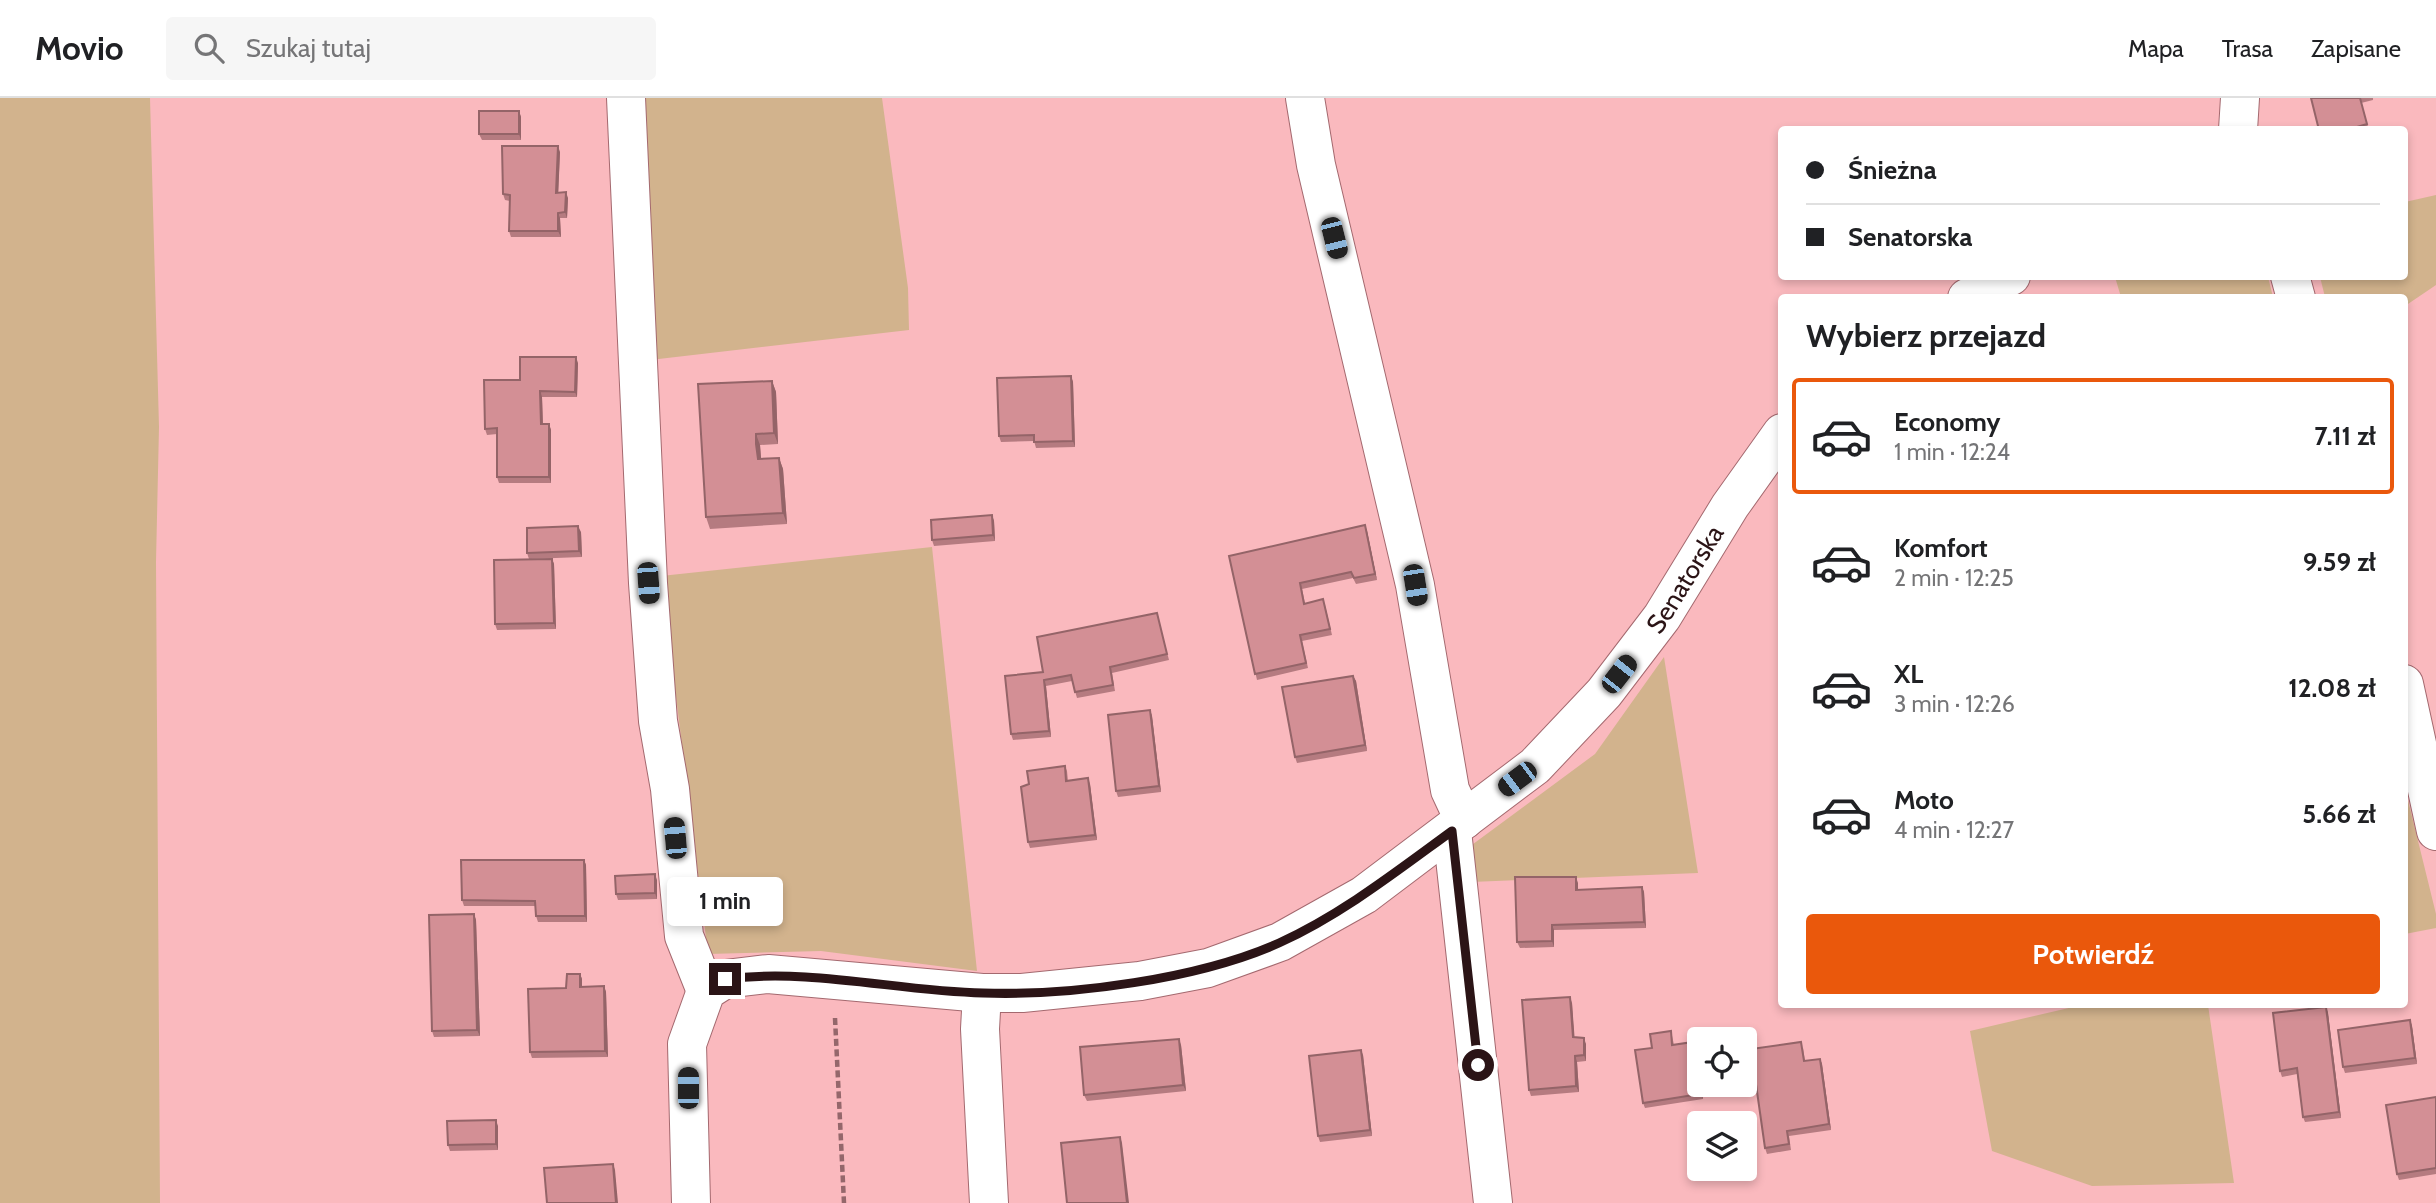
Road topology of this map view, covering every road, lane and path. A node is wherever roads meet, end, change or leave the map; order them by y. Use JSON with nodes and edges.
{"nodes":[{"id":1,"x":626,"y":98,"type":"edge"},
{"id":2,"x":1305,"y":98,"type":"edge"},
{"id":3,"x":2240,"y":98,"type":"edge"},
{"id":4,"x":2238,"y":126,"type":"edge"},
{"id":5,"x":2010,"y":284,"type":"edge"},
{"id":6,"x":1979,"y":294,"type":"edge"},
{"id":7,"x":1778,"y":439,"type":"edge"},
{"id":8,"x":2408,"y":702,"type":"edge"},
{"id":9,"x":1458,"y":826,"type":"junction"},
{"id":10,"x":2436,"y":831,"type":"edge"},
{"id":11,"x":833,"y":979,"type":"junction"},
{"id":12,"x":706,"y":991,"type":"junction"},
{"id":13,"x":982,"y":993,"type":"junction"},
{"id":14,"x":691,"y":1203,"type":"edge"},
{"id":15,"x":844,"y":1203,"type":"edge"},
{"id":16,"x":989,"y":1203,"type":"edge"},
{"id":17,"x":1493,"y":1203,"type":"edge"}],
"edges":[{"from":1,"to":12,"type":"street"},
{"from":2,"to":9,"type":"street"},
{"from":3,"to":4,"type":"street"},
{"from":5,"to":6,"type":"street"},
{"from":7,"to":9,"type":"street","name":"Senatorska"},
{"from":8,"to":10,"type":"street"},
{"from":9,"to":13,"type":"street","name":"Senatorska"},
{"from":9,"to":17,"type":"street"},
{"from":11,"to":12,"type":"street","name":"Senatorska"},
{"from":11,"to":13,"type":"street","name":"Senatorska"},
{"from":11,"to":15,"type":"path"},
{"from":12,"to":14,"type":"street"},
{"from":13,"to":16,"type":"street"}]}
